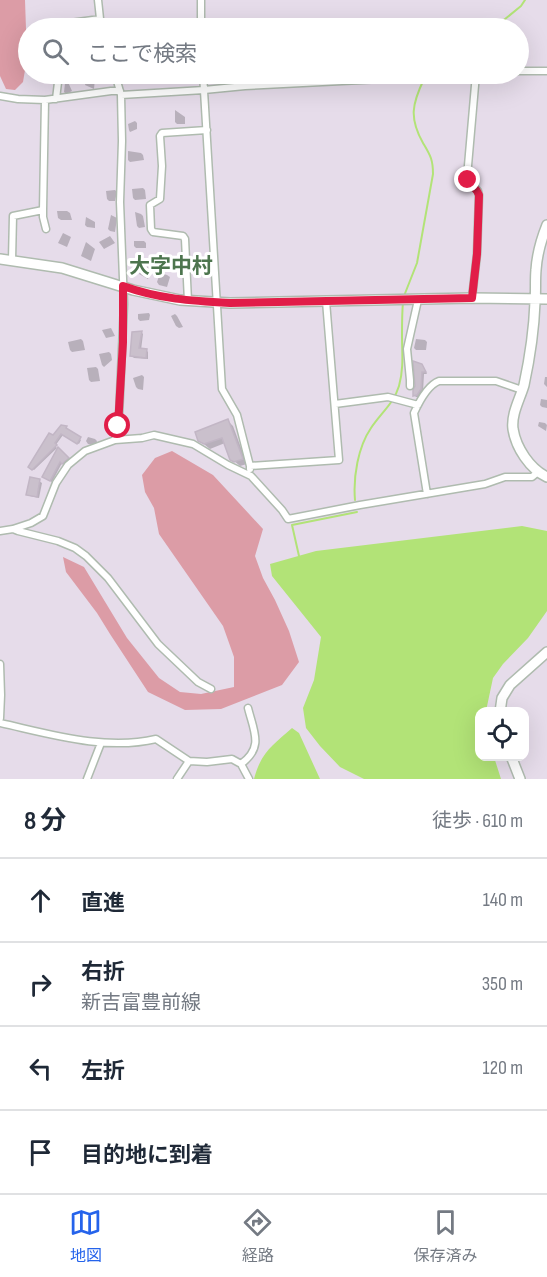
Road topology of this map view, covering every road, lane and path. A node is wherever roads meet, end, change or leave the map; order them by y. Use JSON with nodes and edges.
{"nodes":[{"id":1,"x":98,"y":0,"type":"edge"},
{"id":2,"x":201,"y":0,"type":"edge"},
{"id":3,"x":100,"y":18,"type":"edge"},
{"id":4,"x":201,"y":18,"type":"edge"},
{"id":5,"x":529,"y":71,"type":"edge"},
{"id":6,"x":547,"y":72,"type":"edge"},
{"id":7,"x":58,"y":84,"type":"edge"},
{"id":8,"x":118,"y":84,"type":"edge"},
{"id":9,"x":204,"y":84,"type":"edge"},
{"id":10,"x":283,"y":84,"type":"edge"},
{"id":11,"x":477,"y":84,"type":"edge"},
{"id":12,"x":204,"y":90,"type":"junction"},
{"id":13,"x":121,"y":93,"type":"junction"},
{"id":14,"x":0,"y":96,"type":"edge"},
{"id":15,"x":56,"y":99,"type":"junction"},
{"id":16,"x":45,"y":100,"type":"junction"},
{"id":17,"x":207,"y":130,"type":"junction"},
{"id":18,"x":43,"y":210,"type":"junction"},
{"id":19,"x":547,"y":225,"type":"edge"},
{"id":20,"x":46,"y":229,"type":"dead end"},
{"id":21,"x":0,"y":259,"type":"edge"},
{"id":22,"x":12,"y":260,"type":"junction"},
{"id":23,"x":123,"y":286,"type":"junction"},
{"id":24,"x":472,"y":298,"type":"junction"},
{"id":25,"x":536,"y":299,"type":"junction"},
{"id":26,"x":547,"y":299,"type":"edge"},
{"id":27,"x":418,"y":300,"type":"junction"},
{"id":28,"x":188,"y":301,"type":"junction"},
{"id":29,"x":326,"y":301,"type":"junction"},
{"id":30,"x":217,"y":302,"type":"junction"},
{"id":31,"x":410,"y":386,"type":"dead end"},
{"id":32,"x":522,"y":390,"type":"junction"},
{"id":33,"x":335,"y":404,"type":"junction"},
{"id":34,"x":418,"y":405,"type":"junction"},
{"id":35,"x":115,"y":440,"type":"junction"},
{"id":36,"x":249,"y":466,"type":"junction"},
{"id":37,"x":543,"y":474,"type":"edge"},
{"id":38,"x":251,"y":476,"type":"junction"},
{"id":39,"x":427,"y":494,"type":"junction"},
{"id":40,"x":14,"y":529,"type":"junction"},
{"id":41,"x":0,"y":531,"type":"edge"},
{"id":42,"x":547,"y":652,"type":"edge"},
{"id":43,"x":0,"y":664,"type":"edge"},
{"id":44,"x":211,"y":689,"type":"dead end"},
{"id":45,"x":501,"y":707,"type":"edge"},
{"id":46,"x":248,"y":708,"type":"dead end"},
{"id":47,"x":0,"y":718,"type":"edge"},
{"id":48,"x":0,"y":723,"type":"edge"},
{"id":49,"x":101,"y":743,"type":"junction"},
{"id":50,"x":189,"y":761,"type":"junction"},
{"id":51,"x":513,"y":761,"type":"edge"},
{"id":52,"x":241,"y":764,"type":"junction"},
{"id":53,"x":87,"y":779,"type":"edge"},
{"id":54,"x":177,"y":779,"type":"edge"},
{"id":55,"x":249,"y":779,"type":"edge"},
{"id":56,"x":520,"y":779,"type":"edge"}],
"edges":[{"from":1,"to":3,"type":"street"},
{"from":2,"to":4,"type":"street"},
{"from":5,"to":6,"type":"street"},
{"from":7,"to":15,"type":"street"},
{"from":8,"to":13,"type":"street"},
{"from":9,"to":12,"type":"street"},
{"from":10,"to":12,"type":"street"},
{"from":11,"to":24,"type":"street"},
{"from":12,"to":13,"type":"street"},
{"from":12,"to":17,"type":"street"},
{"from":13,"to":15,"type":"street"},
{"from":13,"to":23,"type":"street"},
{"from":14,"to":16,"type":"street"},
{"from":15,"to":16,"type":"street"},
{"from":16,"to":18,"type":"street"},
{"from":17,"to":28,"type":"street"},
{"from":17,"to":30,"type":"street"},
{"from":18,"to":20,"type":"street"},
{"from":18,"to":22,"type":"street"},
{"from":19,"to":25,"type":"main road"},
{"from":21,"to":22,"type":"main road"},
{"from":22,"to":23,"type":"main road"},
{"from":23,"to":28,"type":"main road"},
{"from":23,"to":35,"type":"street"},
{"from":24,"to":25,"type":"main road"},
{"from":24,"to":27,"type":"main road"},
{"from":25,"to":26,"type":"main road"},
{"from":25,"to":32,"type":"main road"},
{"from":27,"to":29,"type":"main road"},
{"from":27,"to":31,"type":"street"},
{"from":28,"to":30,"type":"main road"},
{"from":29,"to":30,"type":"main road"},
{"from":29,"to":33,"type":"street"},
{"from":30,"to":36,"type":"street"},
{"from":32,"to":34,"type":"street"},
{"from":32,"to":37,"type":"main road"},
{"from":33,"to":34,"type":"street"},
{"from":33,"to":36,"type":"street"},
{"from":34,"to":39,"type":"street"},
{"from":35,"to":38,"type":"street"},
{"from":35,"to":40,"type":"street"},
{"from":36,"to":38,"type":"street"},
{"from":37,"to":39,"type":"street"},
{"from":38,"to":39,"type":"street"},
{"from":40,"to":41,"type":"street"},
{"from":40,"to":44,"type":"street"},
{"from":42,"to":45,"type":"main road"},
{"from":43,"to":47,"type":"street"},
{"from":46,"to":52,"type":"street"},
{"from":48,"to":49,"type":"street"},
{"from":49,"to":50,"type":"street"},
{"from":49,"to":53,"type":"street"},
{"from":50,"to":52,"type":"street"},
{"from":50,"to":54,"type":"street"},
{"from":51,"to":56,"type":"main road"},
{"from":52,"to":55,"type":"street"}]}
